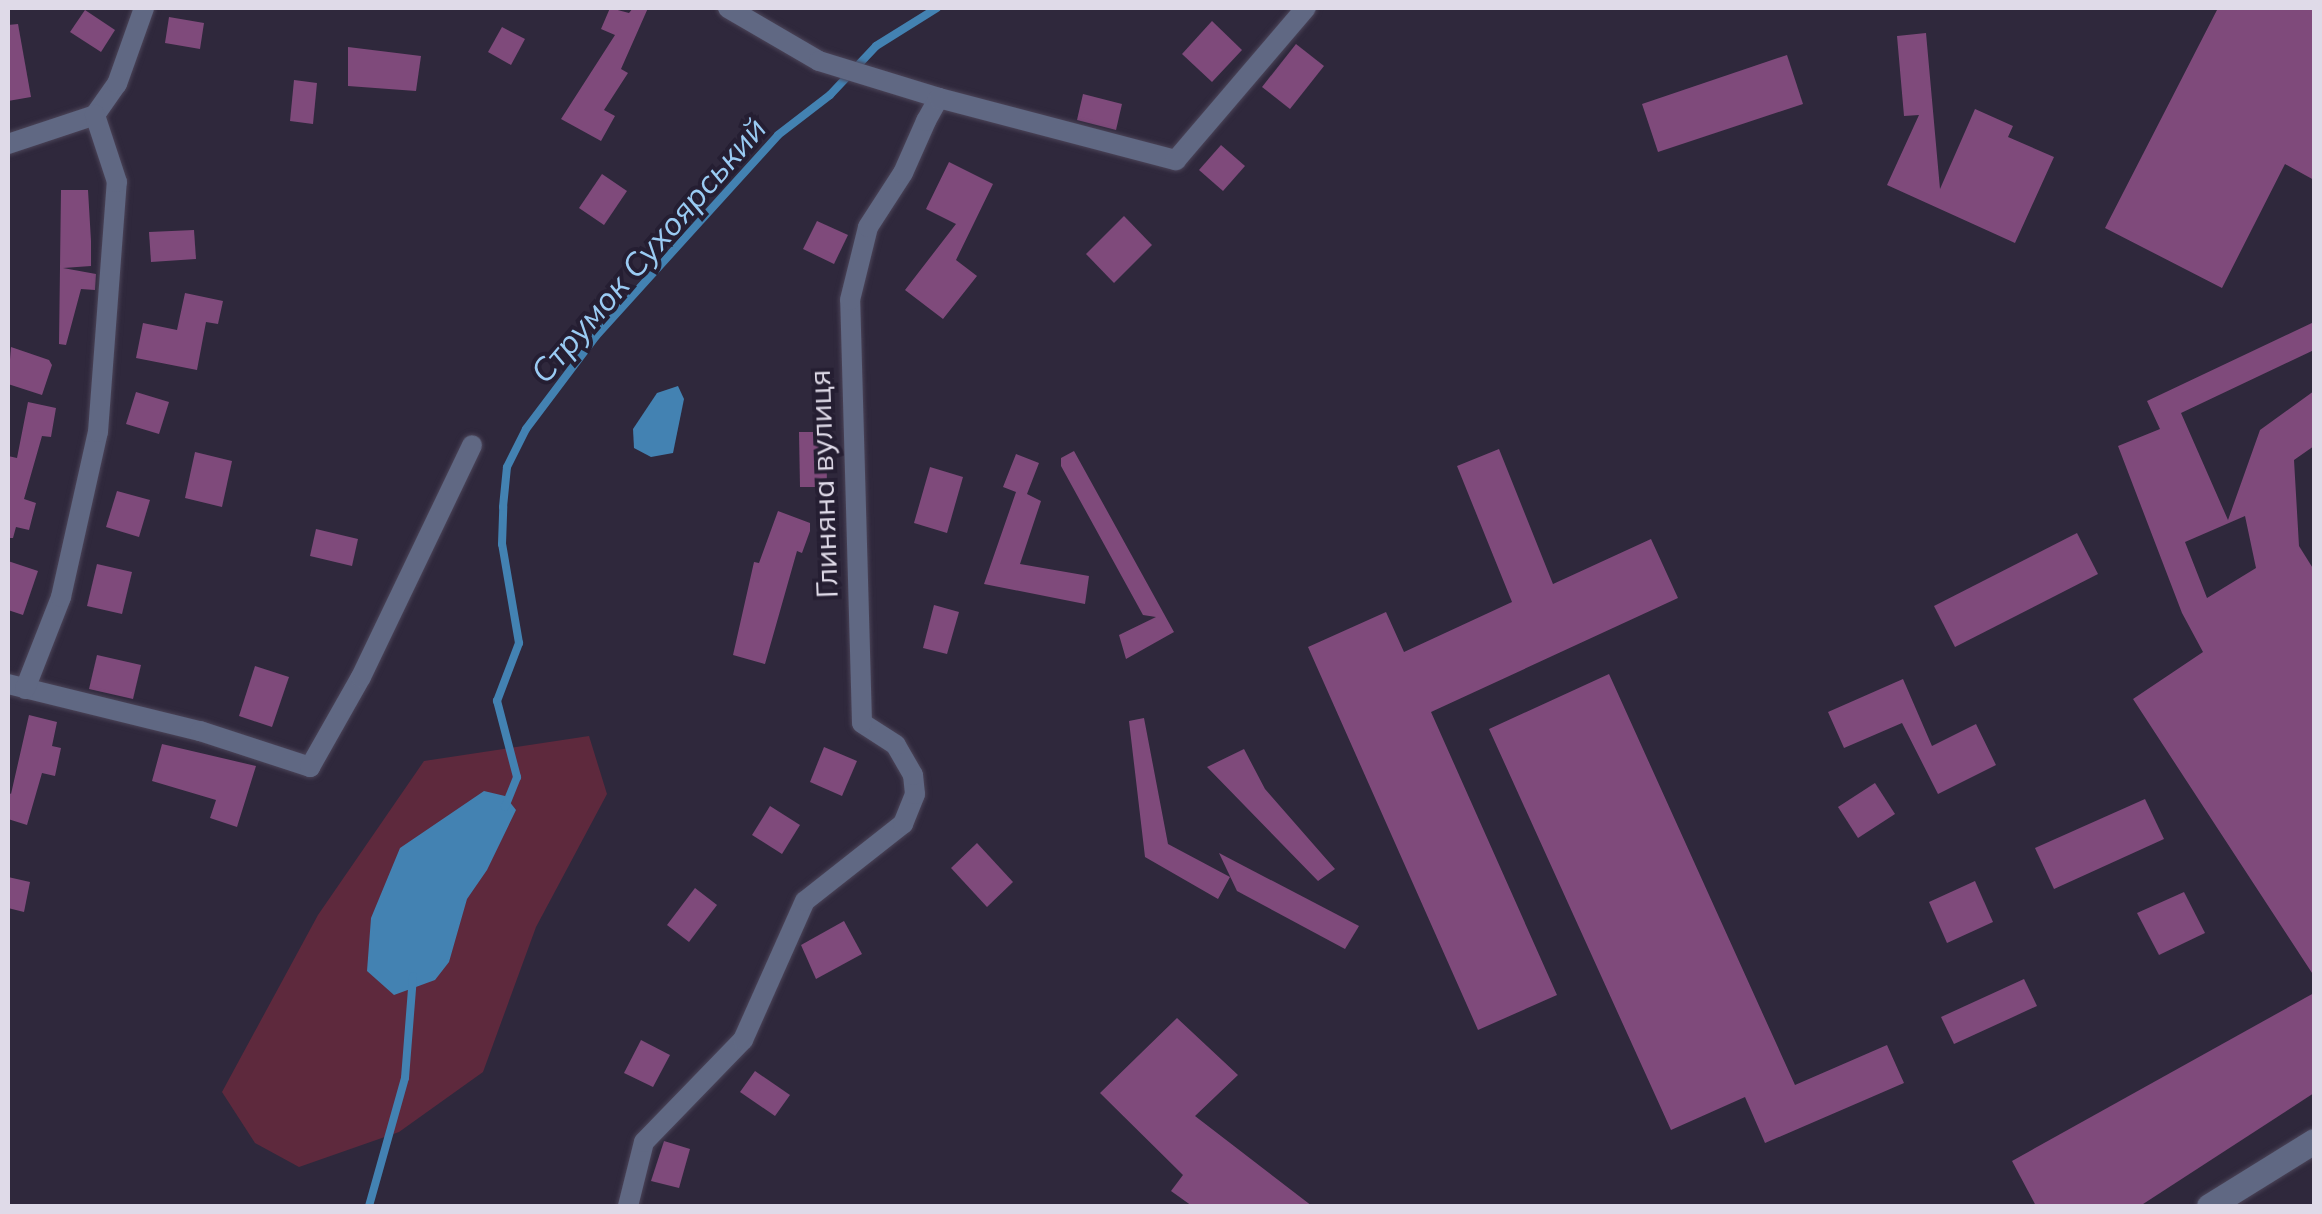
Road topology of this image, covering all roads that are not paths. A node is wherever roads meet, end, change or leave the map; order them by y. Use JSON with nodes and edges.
{"nodes":[{"id":1,"x":144,"y":8,"type":"edge"},
{"id":2,"x":728,"y":8,"type":"edge"},
{"id":3,"x":1306,"y":8,"type":"edge"},
{"id":4,"x":939,"y":98,"type":"junction"},
{"id":5,"x":95,"y":115,"type":"junction"},
{"id":6,"x":8,"y":144,"type":"edge"},
{"id":7,"x":472,"y":446,"type":"dead end"},
{"id":8,"x":16,"y":686,"type":"edge"},
{"id":9,"x":2314,"y":1141,"type":"edge"},
{"id":10,"x":628,"y":1206,"type":"edge"},
{"id":11,"x":2209,"y":1206,"type":"edge"}],
"edges":[{"from":1,"to":5,"type":"street"},
{"from":2,"to":4,"type":"street"},
{"from":3,"to":4,"type":"street"},
{"from":4,"to":10,"type":"street","name":"Глиняна вулиця"},
{"from":5,"to":6,"type":"street"},
{"from":5,"to":8,"type":"street"},
{"from":7,"to":8,"type":"street"},
{"from":9,"to":11,"type":"street"}]}
